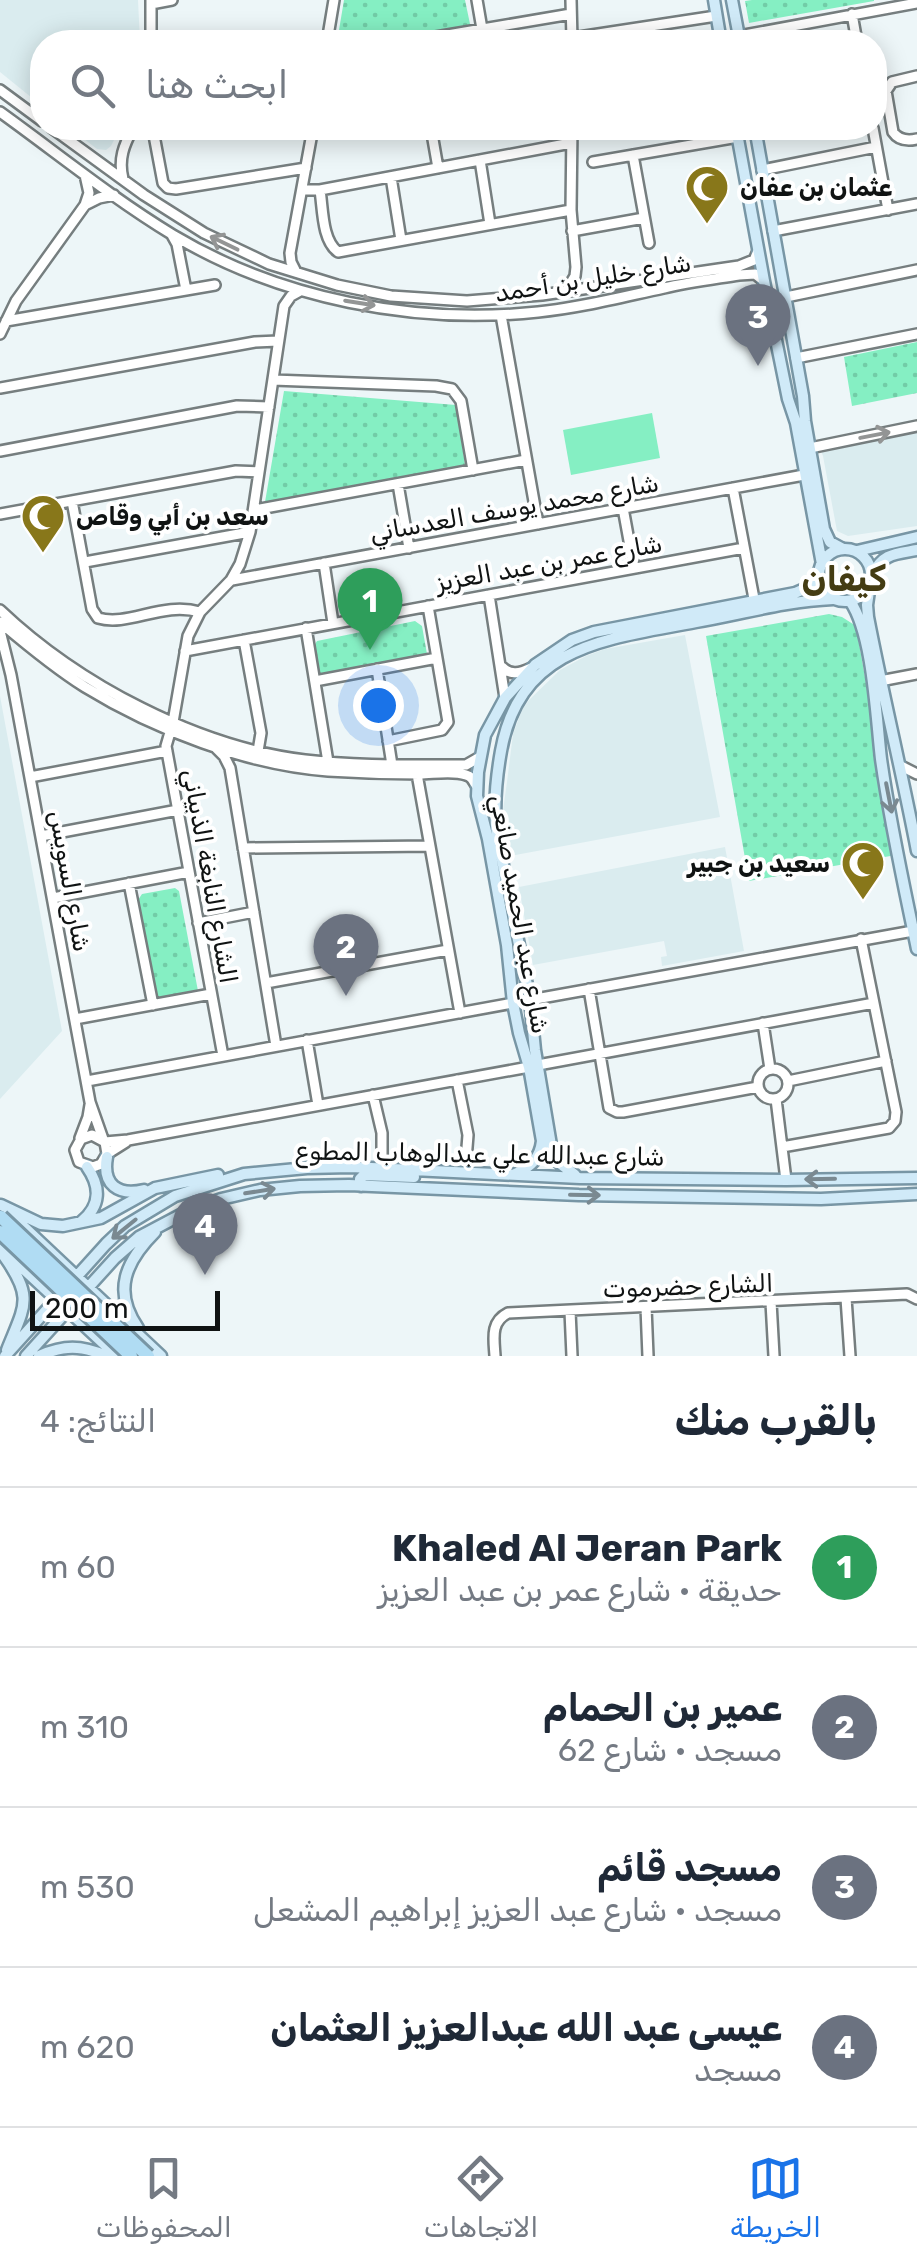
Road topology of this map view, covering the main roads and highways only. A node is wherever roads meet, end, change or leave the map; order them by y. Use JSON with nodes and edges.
{"nodes":[{"id":1,"x":714,"y":0,"type":"edge"},
{"id":2,"x":732,"y":0,"type":"edge"},
{"id":3,"x":719,"y":30,"type":"edge"},
{"id":4,"x":737,"y":30,"type":"edge"},
{"id":5,"x":738,"y":140,"type":"edge"},
{"id":6,"x":757,"y":140,"type":"edge"},
{"id":7,"x":766,"y":188,"type":"junction"},
{"id":8,"x":748,"y":194,"type":"junction"},
{"id":9,"x":770,"y":213,"type":"junction"},
{"id":10,"x":752,"y":216,"type":"junction"},
{"id":11,"x":789,"y":315,"type":"junction"},
{"id":12,"x":771,"y":320,"type":"junction"},
{"id":13,"x":793,"y":336,"type":"junction"},
{"id":14,"x":775,"y":340,"type":"junction"},
{"id":15,"x":804,"y":396,"type":"junction"},
{"id":16,"x":788,"y":399,"type":"junction"},
{"id":17,"x":917,"y":537,"type":"edge"},
{"id":18,"x":843,"y":549,"type":"junction"},
{"id":19,"x":917,"y":550,"type":"edge"},
{"id":20,"x":857,"y":551,"type":"junction"},
{"id":21,"x":822,"y":564,"type":"junction"},
{"id":22,"x":819,"y":577,"type":"junction"},
{"id":23,"x":871,"y":580,"type":"junction"},
{"id":24,"x":833,"y":598,"type":"junction"},
{"id":25,"x":850,"y":601,"type":"junction"},
{"id":26,"x":755,"y":606,"type":"junction"},
{"id":27,"x":484,"y":735,"type":"junction"},
{"id":28,"x":503,"y":739,"type":"junction"},
{"id":29,"x":882,"y":758,"type":"junction"},
{"id":30,"x":900,"y":760,"type":"junction"},
{"id":31,"x":495,"y":802,"type":"junction"},
{"id":32,"x":913,"y":802,"type":"edge"},
{"id":33,"x":479,"y":804,"type":"junction"},
{"id":34,"x":917,"y":849,"type":"edge"},
{"id":35,"x":911,"y":890,"type":"edge"},
{"id":36,"x":913,"y":904,"type":"edge"},
{"id":37,"x":917,"y":949,"type":"edge"},
{"id":38,"x":524,"y":972,"type":"junction"},
{"id":39,"x":508,"y":974,"type":"junction"},
{"id":40,"x":535,"y":1030,"type":"junction"},
{"id":41,"x":519,"y":1033,"type":"junction"},
{"id":42,"x":533,"y":1066,"type":"junction"},
{"id":43,"x":546,"y":1151,"type":"junction"},
{"id":44,"x":107,"y":1156,"type":"road end"},
{"id":45,"x":87,"y":1166,"type":"road end"},
{"id":46,"x":450,"y":1172,"type":"junction"},
{"id":47,"x":244,"y":1174,"type":"junction"},
{"id":48,"x":513,"y":1176,"type":"junction"},
{"id":49,"x":580,"y":1178,"type":"junction"},
{"id":50,"x":917,"y":1178,"type":"edge"},
{"id":51,"x":361,"y":1186,"type":"junction"},
{"id":52,"x":154,"y":1188,"type":"junction"},
{"id":53,"x":891,"y":1194,"type":"junction"},
{"id":54,"x":917,"y":1194,"type":"edge"},
{"id":55,"x":917,"y":1202,"type":"edge"},
{"id":56,"x":0,"y":1205,"type":"edge"},
{"id":57,"x":1,"y":1218,"type":"edge"},
{"id":58,"x":166,"y":1221,"type":"junction"},
{"id":59,"x":79,"y":1223,"type":"junction"},
{"id":60,"x":0,"y":1232,"type":"edge"},
{"id":61,"x":0,"y":1249,"type":"edge"},
{"id":62,"x":48,"y":1249,"type":"junction"},
{"id":63,"x":24,"y":1268,"type":"junction"},
{"id":64,"x":77,"y":1277,"type":"junction"},
{"id":65,"x":89,"y":1288,"type":"junction"},
{"id":66,"x":56,"y":1299,"type":"junction"},
{"id":67,"x":68,"y":1311,"type":"junction"},
{"id":68,"x":116,"y":1314,"type":"junction"},
{"id":69,"x":97,"y":1338,"type":"junction"},
{"id":70,"x":155,"y":1355,"type":"edge"},
{"id":71,"x":4,"y":1356,"type":"edge"},
{"id":72,"x":26,"y":1356,"type":"edge"},
{"id":73,"x":39,"y":1356,"type":"edge"},
{"id":74,"x":106,"y":1356,"type":"edge"},
{"id":75,"x":117,"y":1356,"type":"edge"},
{"id":76,"x":131,"y":1356,"type":"edge"}],
"edges":[{"from":1,"to":3,"type":"main road"},
{"from":2,"to":4,"type":"main road"},
{"from":5,"to":8,"type":"main road"},
{"from":6,"to":7,"type":"main road"},
{"from":7,"to":8,"type":"main road"},
{"from":7,"to":9,"type":"main road"},
{"from":8,"to":10,"type":"main road"},
{"from":9,"to":10,"type":"main road"},
{"from":9,"to":11,"type":"main road"},
{"from":10,"to":12,"type":"main road"},
{"from":11,"to":12,"type":"main road"},
{"from":11,"to":13,"type":"main road"},
{"from":12,"to":14,"type":"main road"},
{"from":13,"to":14,"type":"main road"},
{"from":13,"to":15,"type":"main road"},
{"from":14,"to":16,"type":"main road"},
{"from":15,"to":16,"type":"main road"},
{"from":15,"to":18,"type":"main road"},
{"from":16,"to":21,"type":"main road"},
{"from":17,"to":20,"type":"main road"},
{"from":18,"to":20,"type":"main road"},
{"from":18,"to":21,"type":"main road"},
{"from":19,"to":23,"type":"main road"},
{"from":20,"to":23,"type":"main road"},
{"from":21,"to":22,"type":"main road"},
{"from":22,"to":24,"type":"main road"},
{"from":22,"to":26,"type":"main road","name":"شارع عبد الحميد صانعي"},
{"from":23,"to":25,"type":"main road"},
{"from":23,"to":30,"type":"main road"},
{"from":24,"to":25,"type":"main road"},
{"from":24,"to":26,"type":"main road","name":"شارع عبد الحميد صانعي"},
{"from":25,"to":29,"type":"main road"},
{"from":26,"to":27,"type":"main road","name":"شارع عبد الحميد صانعي"},
{"from":26,"to":28,"type":"main road","name":"شارع عبد الحميد صانعي"},
{"from":27,"to":28,"type":"main road"},
{"from":27,"to":33,"type":"main road","name":"شارع عبد الحميد صانعي"},
{"from":28,"to":31,"type":"main road","name":"شارع عبد الحميد صانعي"},
{"from":29,"to":30,"type":"main road"},
{"from":29,"to":35,"type":"main road","one_way":true},
{"from":30,"to":32,"type":"main road"},
{"from":31,"to":33,"type":"main road"},
{"from":31,"to":38,"type":"main road","name":"شارع عبد الحميد صانعي"},
{"from":32,"to":34,"type":"main road"},
{"from":33,"to":39,"type":"main road","name":"شارع عبد الحميد صانعي"},
{"from":35,"to":36,"type":"main road"},
{"from":36,"to":37,"type":"main road"},
{"from":38,"to":39,"type":"main road"},
{"from":38,"to":40,"type":"main road","name":"شارع عبد الحميد صانعي"},
{"from":39,"to":41,"type":"main road","name":"شارع عبد الحميد صانعي"},
{"from":40,"to":41,"type":"main road"},
{"from":40,"to":42,"type":"main road","name":"شارع عبد الحميد صانعي"},
{"from":41,"to":42,"type":"main road","name":"شارع عبد الحميد صانعي"},
{"from":42,"to":43,"type":"main road","name":"شارع عبد الحميد صانعي"},
{"from":43,"to":48,"type":"main road"},
{"from":43,"to":49,"type":"main road"},
{"from":44,"to":52,"type":"main road"},
{"from":45,"to":59,"type":"main road"},
{"from":46,"to":47,"type":"main road","name":"شارع عبدالله علي عبدالوهاب المطوع"},
{"from":46,"to":48,"type":"main road","name":"شارع عبدالله علي عبدالوهاب المطوع"},
{"from":46,"to":51,"type":"main road"},
{"from":47,"to":52,"type":"main road"},
{"from":47,"to":64,"type":"main road","name":"شارع عبدالله علي عبدالوهاب المطوع","one_way":true},
{"from":48,"to":49,"type":"main road","name":"شارع عبدالله علي عبدالوهاب المطوع"},
{"from":50,"to":49,"type":"main road","name":"شارع عبدالله علي عبدالوهاب المطوع","one_way":true},
{"from":51,"to":53,"type":"main road","name":"شارع عبدالله علي عبدالوهاب المطوع","one_way":true},
{"from":58,"to":51,"type":"main road","name":"شارع عبدالله علي عبدالوهاب المطوع","one_way":true},
{"from":52,"to":59,"type":"main road"},
{"from":53,"to":54,"type":"main road","name":"شارع عبدالله علي عبدالوهاب المطوع"},
{"from":53,"to":55,"type":"main road"},
{"from":56,"to":59,"type":"main road"},
{"from":56,"to":62,"type":"main road"},
{"from":57,"to":70,"type":"highway","bridge":true},
{"from":58,"to":65,"type":"main road","name":"شارع عبدالله علي عبدالوهاب المطوع"},
{"from":58,"to":70,"type":"main road"},
{"from":60,"to":76,"type":"highway","bridge":true},
{"from":61,"to":63,"type":"main road"},
{"from":61,"to":71,"type":"main road"},
{"from":62,"to":63,"type":"main road"},
{"from":62,"to":64,"type":"main road"},
{"from":63,"to":66,"type":"main road"},
{"from":64,"to":65,"type":"main road"},
{"from":64,"to":66,"type":"main road","name":"شارع عبدالله علي عبدالوهاب المطوع"},
{"from":65,"to":67,"type":"main road","name":"شارع عبدالله علي عبدالوهاب المطوع"},
{"from":65,"to":68,"type":"main road"},
{"from":66,"to":67,"type":"main road"},
{"from":66,"to":71,"type":"main road","name":"شارع عبدالله علي عبدالوهاب المطوع"},
{"from":67,"to":69,"type":"main road"},
{"from":67,"to":72,"type":"main road","name":"شارع عبدالله علي عبدالوهاب المطوع"},
{"from":68,"to":69,"type":"main road"},
{"from":68,"to":70,"type":"main road"},
{"from":69,"to":75,"type":"main road"},
{"from":73,"to":74,"type":"main road"}]}
